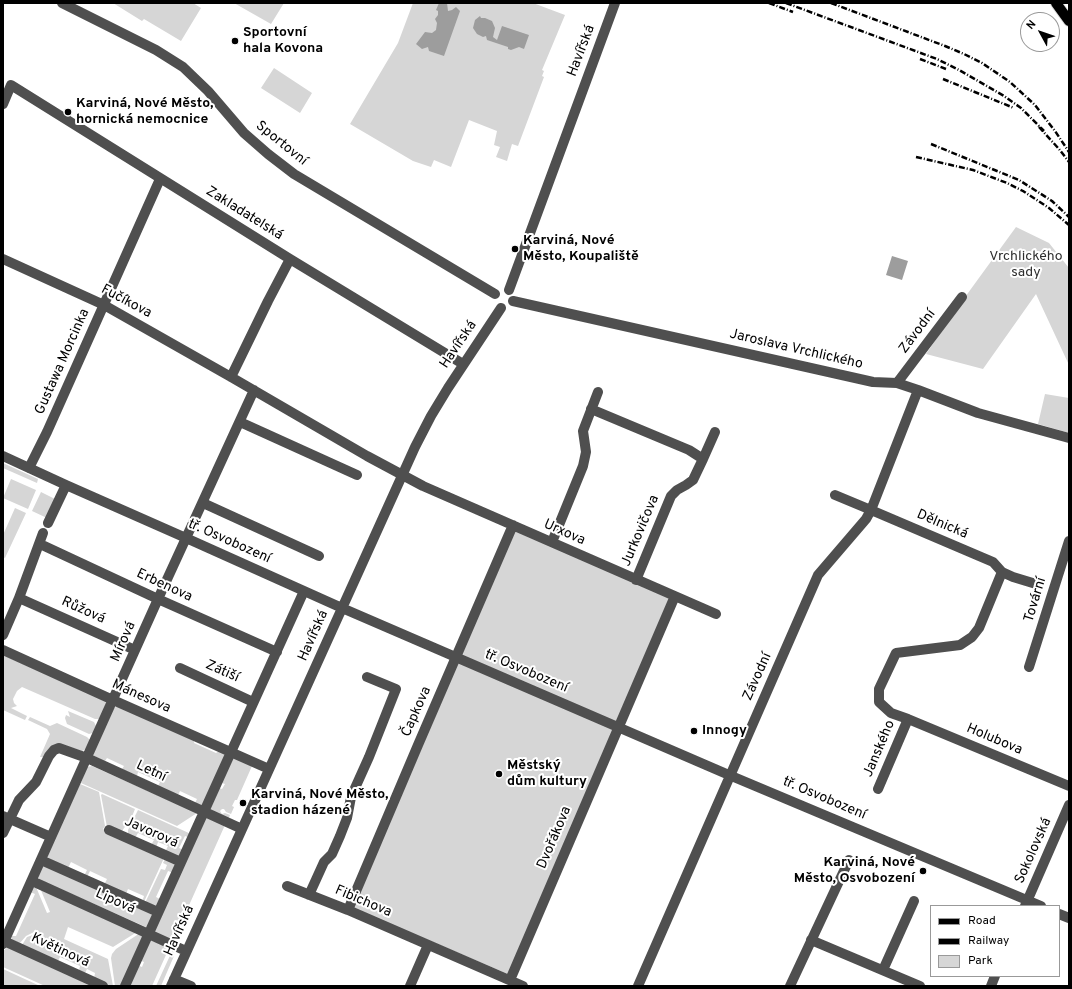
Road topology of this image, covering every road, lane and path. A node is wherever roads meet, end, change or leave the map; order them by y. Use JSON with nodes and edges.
{"nodes":[{"id":1,"x":62,"y":3,"type":"edge"},
{"id":2,"x":615,"y":3,"type":"edge"},
{"id":3,"x":1056,"y":3,"type":"edge"},
{"id":4,"x":1069,"y":21,"type":"edge"},
{"id":5,"x":3,"y":104,"type":"edge"},
{"id":6,"x":160,"y":179,"type":"junction"},
{"id":7,"x":3,"y":259,"type":"edge"},
{"id":8,"x":290,"y":259,"type":"junction"},
{"id":9,"x":508,"y":290,"type":"junction"},
{"id":10,"x":495,"y":294,"type":"junction"},
{"id":11,"x":962,"y":297,"type":"dead end"},
{"id":12,"x":514,"y":301,"type":"junction"},
{"id":13,"x":104,"y":305,"type":"junction"},
{"id":14,"x":501,"y":308,"type":"junction"},
{"id":15,"x":463,"y":364,"type":"junction"},
{"id":16,"x":231,"y":377,"type":"junction"},
{"id":17,"x":897,"y":383,"type":"junction"},
{"id":18,"x":254,"y":390,"type":"junction"},
{"id":19,"x":918,"y":390,"type":"junction"},
{"id":20,"x":598,"y":392,"type":"dead end"},
{"id":21,"x":591,"y":409,"type":"junction"},
{"id":22,"x":240,"y":422,"type":"junction"},
{"id":23,"x":715,"y":432,"type":"dead end"},
{"id":24,"x":1069,"y":438,"type":"edge"},
{"id":25,"x":3,"y":456,"type":"edge"},
{"id":26,"x":703,"y":459,"type":"junction"},
{"id":27,"x":29,"y":468,"type":"junction"},
{"id":28,"x":403,"y":474,"type":"junction"},
{"id":29,"x":357,"y":475,"type":"dead end"},
{"id":30,"x":66,"y":485,"type":"junction"},
{"id":31,"x":835,"y":496,"type":"dead end"},
{"id":32,"x":202,"y":503,"type":"junction"},
{"id":33,"x":871,"y":510,"type":"junction"},
{"id":34,"x":48,"y":523,"type":"dead end"},
{"id":35,"x":513,"y":526,"type":"junction"},
{"id":36,"x":43,"y":533,"type":"dead end"},
{"id":37,"x":186,"y":538,"type":"junction"},
{"id":38,"x":1069,"y":540,"type":"edge"},
{"id":39,"x":552,"y":542,"type":"junction"},
{"id":40,"x":40,"y":544,"type":"junction"},
{"id":41,"x":319,"y":556,"type":"dead end"},
{"id":42,"x":1002,"y":572,"type":"junction"},
{"id":43,"x":636,"y":580,"type":"junction"},
{"id":44,"x":1036,"y":584,"type":"dead end"},
{"id":45,"x":304,"y":591,"type":"junction"},
{"id":46,"x":674,"y":596,"type":"junction"},
{"id":47,"x":19,"y":598,"type":"junction"},
{"id":48,"x":158,"y":599,"type":"junction"},
{"id":49,"x":342,"y":608,"type":"junction"},
{"id":50,"x":716,"y":614,"type":"dead end"},
{"id":51,"x":3,"y":635,"type":"edge"},
{"id":52,"x":3,"y":650,"type":"edge"},
{"id":53,"x":135,"y":650,"type":"junction"},
{"id":54,"x":277,"y":652,"type":"junction"},
{"id":55,"x":456,"y":657,"type":"junction"},
{"id":56,"x":1029,"y":667,"type":"dead end"},
{"id":57,"x":180,"y":668,"type":"dead end"},
{"id":58,"x":367,"y":677,"type":"dead end"},
{"id":59,"x":113,"y":700,"type":"junction"},
{"id":60,"x":254,"y":702,"type":"junction"},
{"id":61,"x":908,"y":719,"type":"junction"},
{"id":62,"x":619,"y":727,"type":"junction"},
{"id":63,"x":231,"y":752,"type":"junction"},
{"id":64,"x":87,"y":758,"type":"junction"},
{"id":65,"x":269,"y":769,"type":"junction"},
{"id":66,"x":730,"y":775,"type":"junction"},
{"id":67,"x":1069,"y":786,"type":"edge"},
{"id":68,"x":878,"y":789,"type":"dead end"},
{"id":69,"x":1069,"y":806,"type":"edge"},
{"id":70,"x":204,"y":812,"type":"junction"},
{"id":71,"x":6,"y":818,"type":"edge"},
{"id":72,"x":242,"y":829,"type":"junction"},
{"id":73,"x":109,"y":830,"type":"dead end"},
{"id":74,"x":3,"y":832,"type":"edge"},
{"id":75,"x":51,"y":837,"type":"junction"},
{"id":76,"x":41,"y":860,"type":"junction"},
{"id":77,"x":849,"y":860,"type":"dead end"},
{"id":78,"x":181,"y":862,"type":"junction"},
{"id":79,"x":32,"y":881,"type":"junction"},
{"id":80,"x":286,"y":886,"type":"dead end"},
{"id":81,"x":309,"y":894,"type":"junction"},
{"id":82,"x":914,"y":901,"type":"dead end"},
{"id":83,"x":1026,"y":903,"type":"edge"},
{"id":84,"x":1036,"y":905,"type":"edge"},
{"id":85,"x":348,"y":910,"type":"junction"},
{"id":86,"x":158,"y":912,"type":"junction"},
{"id":87,"x":149,"y":933,"type":"junction"},
{"id":88,"x":811,"y":940,"type":"junction"},
{"id":89,"x":4,"y":942,"type":"edge"},
{"id":90,"x":428,"y":944,"type":"junction"},
{"id":91,"x":186,"y":951,"type":"junction"},
{"id":92,"x":883,"y":970,"type":"junction"},
{"id":93,"x":510,"y":980,"type":"junction"},
{"id":94,"x":172,"y":983,"type":"edge"},
{"id":95,"x":103,"y":986,"type":"edge"},
{"id":96,"x":125,"y":986,"type":"edge"},
{"id":97,"x":190,"y":986,"type":"edge"},
{"id":98,"x":410,"y":986,"type":"edge"},
{"id":99,"x":523,"y":986,"type":"edge"},
{"id":100,"x":638,"y":986,"type":"edge"},
{"id":101,"x":790,"y":986,"type":"edge"},
{"id":102,"x":920,"y":986,"type":"edge"}],
"edges":[{"from":1,"to":10,"type":"street","name":"Sportovní"},
{"from":2,"to":9,"type":"street","name":"Havířská"},
{"from":3,"to":4,"type":"main road"},
{"from":5,"to":6,"type":"street","name":"Zakladatelská"},
{"from":6,"to":8,"type":"street","name":"Zakladatelská"},
{"from":6,"to":13,"type":"street","name":"Gustawa Morcinka"},
{"from":7,"to":13,"type":"street","name":"Fučíkova"},
{"from":8,"to":15,"type":"street","name":"Zakladatelská"},
{"from":8,"to":16,"type":"street"},
{"from":9,"to":10,"type":"street"},
{"from":9,"to":12,"type":"street"},
{"from":10,"to":14,"type":"street"},
{"from":11,"to":17,"type":"street","name":"Závodní"},
{"from":12,"to":14,"type":"street"},
{"from":12,"to":17,"type":"street","name":"Jaroslava Vrchlického"},
{"from":13,"to":16,"type":"street","name":"Fučíkova"},
{"from":13,"to":27,"type":"street","name":"Gustawa Morcinka"},
{"from":14,"to":15,"type":"street","name":"Havířská"},
{"from":15,"to":28,"type":"street","name":"Havířská"},
{"from":16,"to":18,"type":"street","name":"Fučíkova"},
{"from":17,"to":19,"type":"street","name":"Jaroslava Vrchlického"},
{"from":18,"to":22,"type":"street"},
{"from":18,"to":28,"type":"street","name":"Fučíkova"},
{"from":19,"to":24,"type":"street","name":"Jaroslava Vrchlického"},
{"from":19,"to":33,"type":"street","name":"Závodní"},
{"from":20,"to":21,"type":"street"},
{"from":21,"to":26,"type":"street"},
{"from":21,"to":39,"type":"street"},
{"from":22,"to":29,"type":"street"},
{"from":22,"to":32,"type":"street"},
{"from":23,"to":26,"type":"street","name":"Jurkovičova"},
{"from":25,"to":27,"type":"street","name":"tř. Osvobození"},
{"from":26,"to":43,"type":"street","name":"Jurkovičova"},
{"from":27,"to":30,"type":"street","name":"tř. Osvobození"},
{"from":28,"to":35,"type":"street","name":"Urxova"},
{"from":28,"to":49,"type":"street","name":"Havířská"},
{"from":30,"to":34,"type":"street"},
{"from":30,"to":37,"type":"street","name":"tř. Osvobození"},
{"from":31,"to":33,"type":"street","name":"Dělnická"},
{"from":32,"to":37,"type":"street"},
{"from":32,"to":41,"type":"street","name":"tř. Osvobození"},
{"from":33,"to":42,"type":"street","name":"Dělnická"},
{"from":33,"to":66,"type":"street","name":"Závodní"},
{"from":35,"to":39,"type":"street","name":"Urxova"},
{"from":35,"to":55,"type":"street","name":"Čapkova"},
{"from":36,"to":40,"type":"street"},
{"from":37,"to":45,"type":"street","name":"tř. Osvobození"},
{"from":37,"to":48,"type":"street","name":"Mírová"},
{"from":38,"to":56,"type":"street","name":"Tovární"},
{"from":39,"to":43,"type":"street","name":"Urxova"},
{"from":40,"to":47,"type":"street"},
{"from":40,"to":48,"type":"street","name":"Erbenova"},
{"from":42,"to":44,"type":"street","name":"Dělnická"},
{"from":42,"to":61,"type":"street","name":"Janského"},
{"from":43,"to":46,"type":"street","name":"Urxova"},
{"from":45,"to":49,"type":"street","name":"tř. Osvobození"},
{"from":45,"to":54,"type":"street"},
{"from":46,"to":50,"type":"street","name":"Urxova"},
{"from":46,"to":62,"type":"street","name":"Dvořákova"},
{"from":47,"to":51,"type":"street"},
{"from":47,"to":53,"type":"street","name":"Růžová"},
{"from":48,"to":53,"type":"street","name":"Mírová"},
{"from":48,"to":54,"type":"street","name":"Erbenova"},
{"from":49,"to":55,"type":"street","name":"tř. Osvobození"},
{"from":49,"to":65,"type":"street","name":"Havířská"},
{"from":52,"to":59,"type":"street","name":"Mánesova"},
{"from":53,"to":59,"type":"street","name":"Mírová"},
{"from":54,"to":60,"type":"street"},
{"from":55,"to":62,"type":"street","name":"tř. Osvobození"},
{"from":55,"to":85,"type":"street","name":"Čapkova"},
{"from":57,"to":60,"type":"street","name":"Zátiší"},
{"from":58,"to":81,"type":"street","name":"Čapkova"},
{"from":59,"to":63,"type":"street","name":"Mánesova"},
{"from":59,"to":64,"type":"street","name":"Mírová"},
{"from":60,"to":63,"type":"street"},
{"from":61,"to":67,"type":"street","name":"Holubova"},
{"from":61,"to":68,"type":"street","name":"Janského"},
{"from":62,"to":66,"type":"street","name":"tř. Osvobození"},
{"from":62,"to":93,"type":"street","name":"Dvořákova"},
{"from":63,"to":65,"type":"street","name":"Mánesova"},
{"from":63,"to":70,"type":"street"},
{"from":64,"to":70,"type":"street","name":"Letní"},
{"from":64,"to":71,"type":"street"},
{"from":64,"to":75,"type":"street","name":"Mírová"},
{"from":65,"to":72,"type":"street","name":"Havířská"},
{"from":66,"to":83,"type":"street","name":"tř. Osvobození"},
{"from":66,"to":100,"type":"street","name":"Závodní"},
{"from":69,"to":83,"type":"street","name":"Sokolovská"},
{"from":70,"to":72,"type":"street","name":"Letní"},
{"from":70,"to":78,"type":"street"},
{"from":71,"to":74,"type":"street"},
{"from":71,"to":75,"type":"street"},
{"from":72,"to":91,"type":"street","name":"Havířská"},
{"from":73,"to":78,"type":"street","name":"Javorová"},
{"from":75,"to":76,"type":"street","name":"Mírová"},
{"from":76,"to":79,"type":"street","name":"Mírová"},
{"from":76,"to":86,"type":"street","name":"Lipová"},
{"from":77,"to":88,"type":"street"},
{"from":78,"to":86,"type":"street"},
{"from":79,"to":87,"type":"street","name":"Lipová"},
{"from":79,"to":89,"type":"street","name":"Mírová"},
{"from":80,"to":81,"type":"street","name":"Fibichova"},
{"from":81,"to":85,"type":"street","name":"Fibichova"},
{"from":82,"to":92,"type":"street"},
{"from":83,"to":84,"type":"street","name":"tř. Osvobození"},
{"from":85,"to":90,"type":"street","name":"Fibichova"},
{"from":86,"to":87,"type":"street"},
{"from":87,"to":91,"type":"street","name":"Lipová"},
{"from":87,"to":96,"type":"street"},
{"from":88,"to":92,"type":"street"},
{"from":88,"to":101,"type":"street"},
{"from":89,"to":95,"type":"street","name":"Květinová"},
{"from":90,"to":93,"type":"street","name":"Fibichova"},
{"from":90,"to":98,"type":"street"},
{"from":91,"to":94,"type":"street","name":"Havířská"},
{"from":92,"to":102,"type":"street"},
{"from":93,"to":99,"type":"street","name":"Fibichova"},
{"from":94,"to":97,"type":"street"}]}
